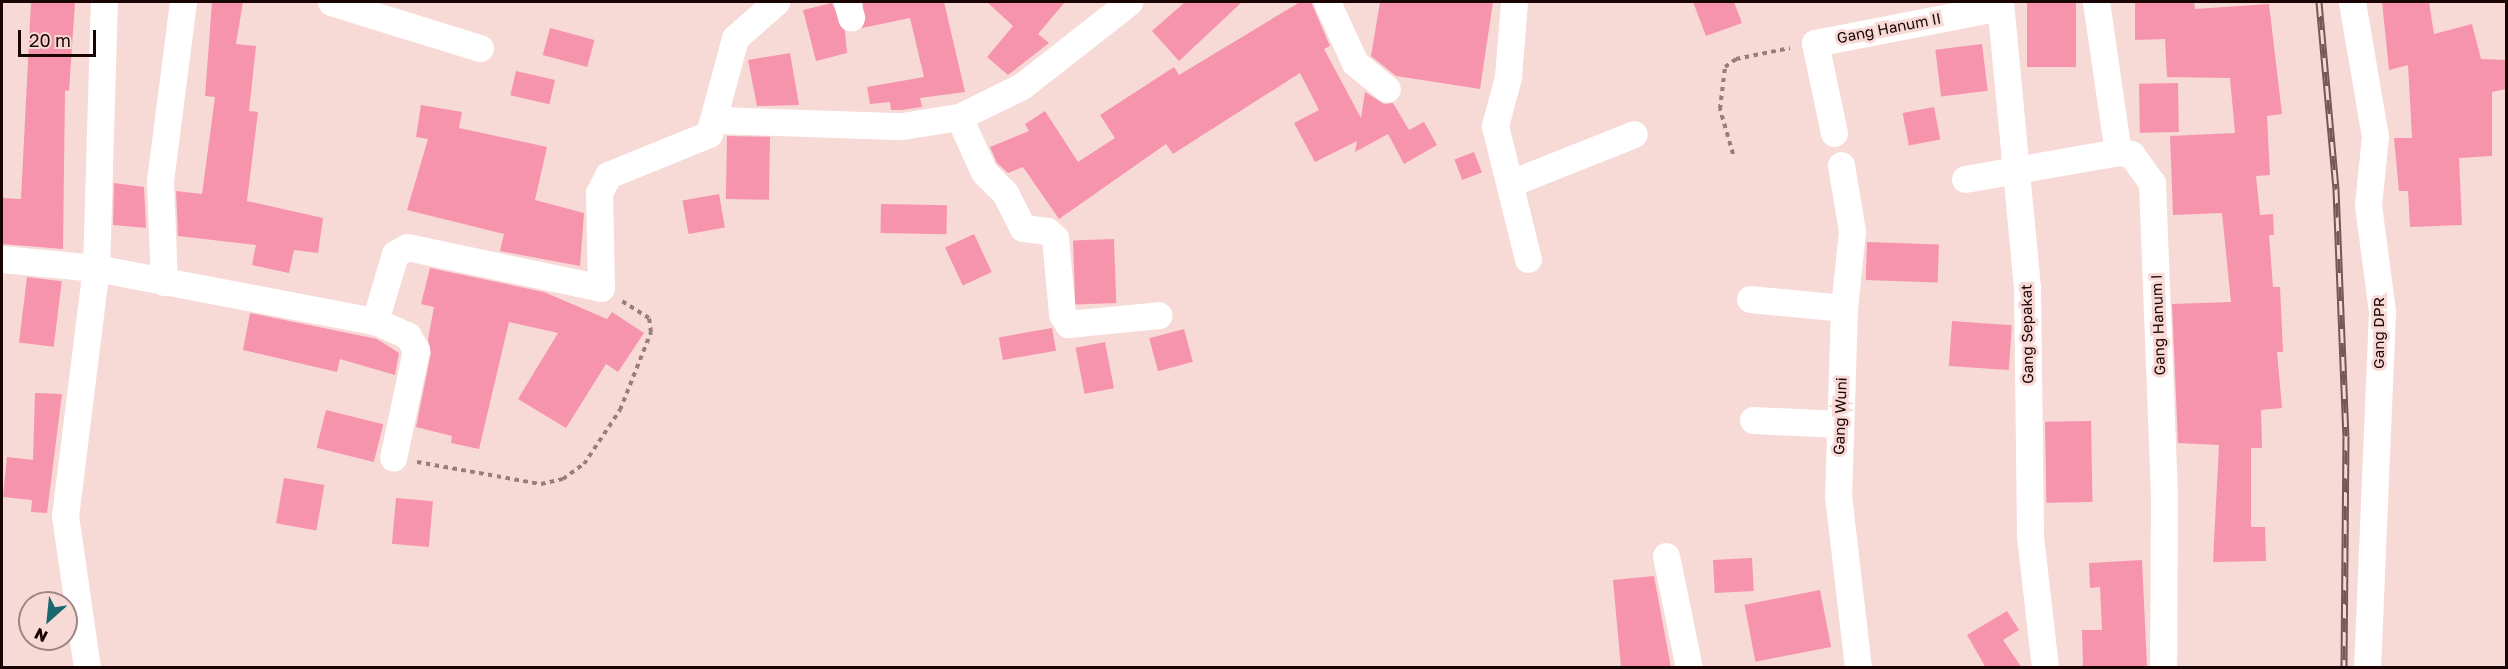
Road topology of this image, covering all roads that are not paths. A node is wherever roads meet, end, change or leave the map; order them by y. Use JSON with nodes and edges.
{"nodes":[{"id":1,"x":104,"y":2,"type":"edge"},
{"id":2,"x":183,"y":2,"type":"edge"},
{"id":3,"x":331,"y":2,"type":"edge"},
{"id":4,"x":776,"y":2,"type":"edge"},
{"id":5,"x":1129,"y":2,"type":"edge"},
{"id":6,"x":1327,"y":2,"type":"edge"},
{"id":7,"x":1514,"y":2,"type":"edge"},
{"id":8,"x":2096,"y":2,"type":"edge"},
{"id":9,"x":2352,"y":2,"type":"edge"},
{"id":10,"x":2000,"y":4,"type":"edge"},
{"id":11,"x":480,"y":48,"type":"dead end"},
{"id":12,"x":1387,"y":89,"type":"dead end"},
{"id":13,"x":959,"y":117,"type":"junction"},
{"id":14,"x":717,"y":120,"type":"junction"},
{"id":15,"x":1834,"y":133,"type":"dead end"},
{"id":16,"x":1634,"y":134,"type":"dead end"},
{"id":17,"x":2118,"y":152,"type":"junction"},
{"id":18,"x":1842,"y":165,"type":"dead end"},
{"id":19,"x":2014,"y":167,"type":"junction"},
{"id":20,"x":1965,"y":179,"type":"dead end"},
{"id":21,"x":1511,"y":183,"type":"junction"},
{"id":22,"x":2,"y":259,"type":"edge"},
{"id":23,"x":1528,"y":259,"type":"dead end"},
{"id":24,"x":96,"y":268,"type":"junction"},
{"id":25,"x":164,"y":282,"type":"junction"},
{"id":26,"x":1750,"y":299,"type":"dead end"},
{"id":27,"x":1844,"y":308,"type":"junction"},
{"id":28,"x":1159,"y":315,"type":"dead end"},
{"id":29,"x":375,"y":321,"type":"junction"},
{"id":30,"x":1753,"y":420,"type":"dead end"},
{"id":31,"x":1840,"y":424,"type":"junction"},
{"id":32,"x":393,"y":458,"type":"road end"},
{"id":33,"x":1666,"y":556,"type":"dead end"},
{"id":34,"x":87,"y":668,"type":"edge"},
{"id":35,"x":1689,"y":668,"type":"edge"},
{"id":36,"x":1857,"y":668,"type":"edge"},
{"id":37,"x":2045,"y":668,"type":"edge"},
{"id":38,"x":2163,"y":668,"type":"edge"},
{"id":39,"x":2367,"y":668,"type":"edge"}],
"edges":[{"from":1,"to":24,"type":"street"},
{"from":2,"to":25,"type":"street"},
{"from":3,"to":11,"type":"street"},
{"from":4,"to":14,"type":"street"},
{"from":5,"to":13,"type":"street"},
{"from":6,"to":12,"type":"street"},
{"from":7,"to":21,"type":"street"},
{"from":8,"to":17,"type":"street"},
{"from":9,"to":39,"type":"street","name":"Gang DPR"},
{"from":10,"to":15,"type":"street","name":"Gang Hanum II"},
{"from":10,"to":19,"type":"street","name":"Gang Sepakat"},
{"from":13,"to":14,"type":"street"},
{"from":13,"to":28,"type":"street"},
{"from":14,"to":29,"type":"street"},
{"from":16,"to":21,"type":"street"},
{"from":17,"to":19,"type":"street"},
{"from":17,"to":38,"type":"street","name":"Gang Hanum I"},
{"from":18,"to":27,"type":"street","name":"Gang Wuni"},
{"from":19,"to":20,"type":"street"},
{"from":19,"to":37,"type":"street","name":"Gang Sepakat"},
{"from":21,"to":23,"type":"street"},
{"from":22,"to":24,"type":"street"},
{"from":24,"to":25,"type":"street"},
{"from":24,"to":34,"type":"street"},
{"from":25,"to":29,"type":"street"},
{"from":26,"to":27,"type":"street"},
{"from":27,"to":31,"type":"street","name":"Gang Wuni"},
{"from":29,"to":32,"type":"street"},
{"from":30,"to":31,"type":"street"},
{"from":31,"to":36,"type":"street","name":"Gang Wuni"},
{"from":33,"to":35,"type":"street"}]}
